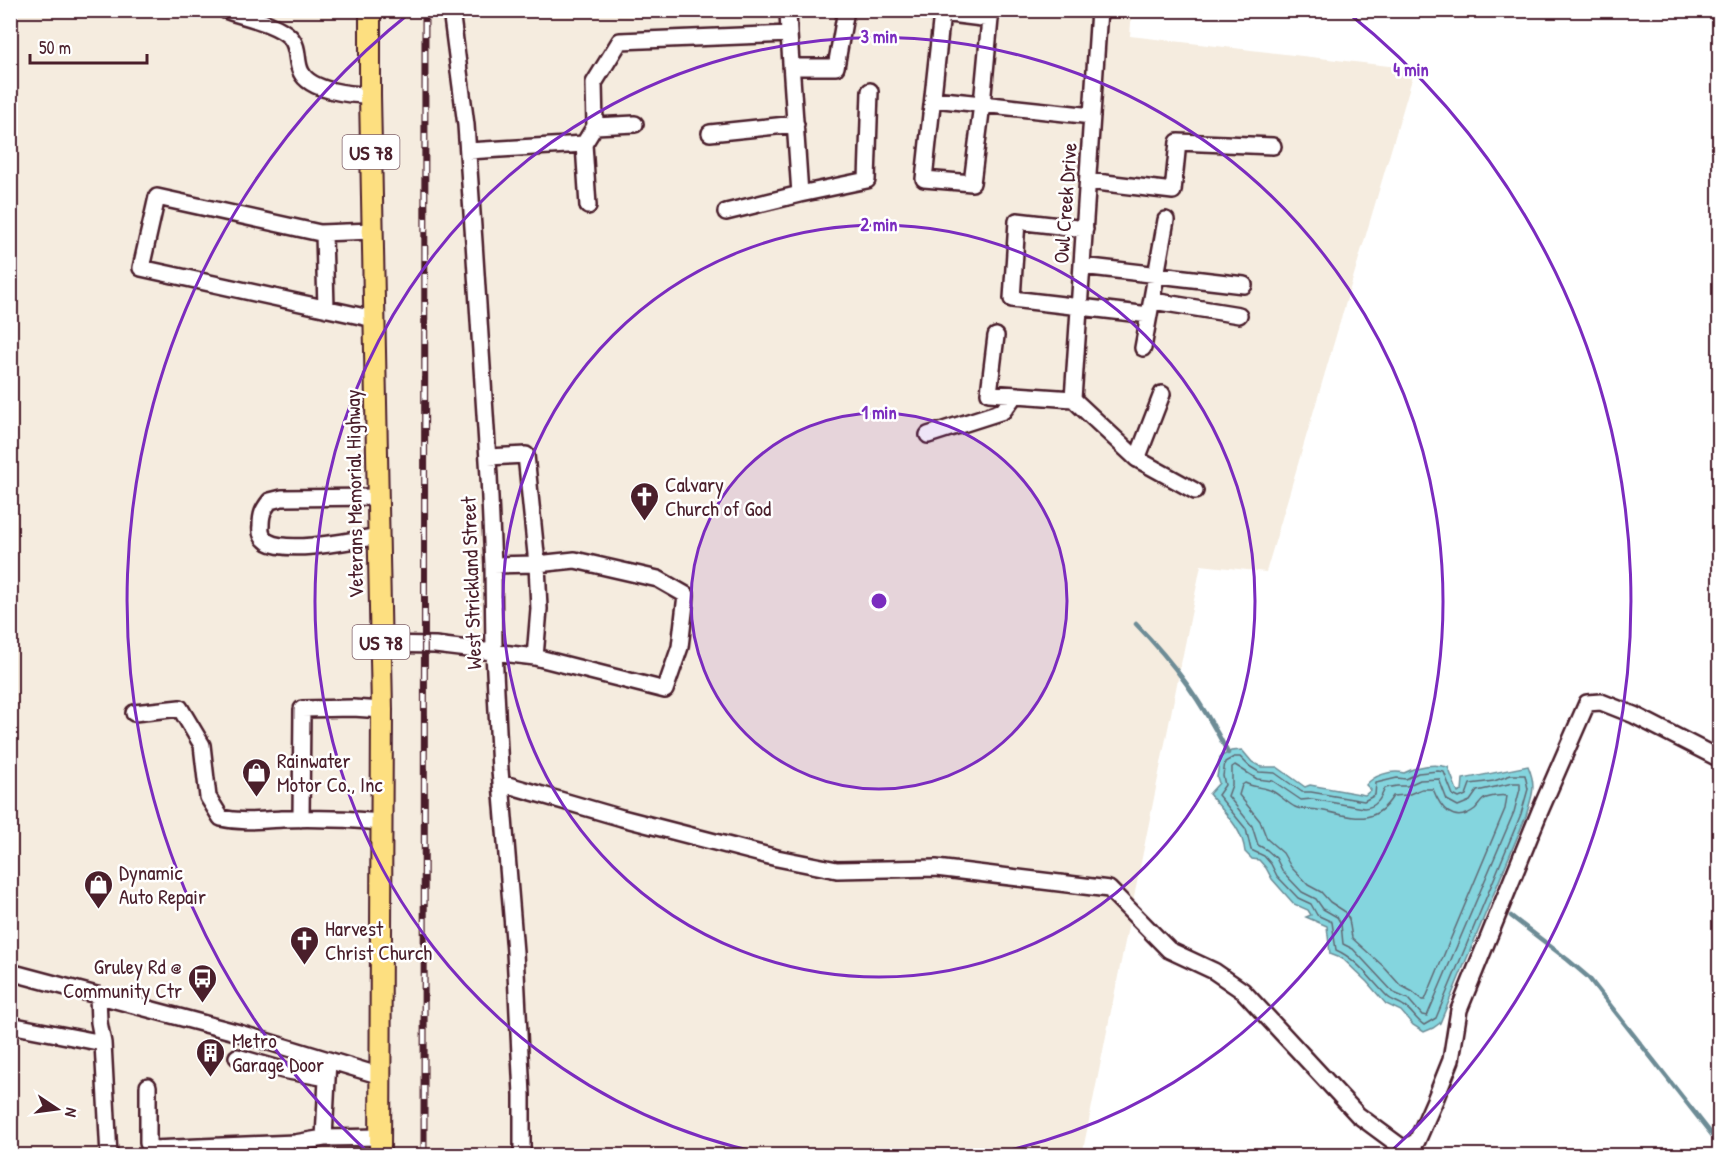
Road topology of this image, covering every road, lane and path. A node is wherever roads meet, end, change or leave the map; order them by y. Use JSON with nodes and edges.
{"nodes":[{"id":1,"x":225,"y":10,"type":"edge"},
{"id":2,"x":361,"y":10,"type":"edge"},
{"id":3,"x":370,"y":10,"type":"edge"},
{"id":4,"x":451,"y":10,"type":"edge"},
{"id":5,"x":788,"y":10,"type":"edge"},
{"id":6,"x":846,"y":10,"type":"edge"},
{"id":7,"x":1100,"y":10,"type":"edge"},
{"id":8,"x":789,"y":34,"type":"junction"},
{"id":9,"x":370,"y":39,"type":"junction"},
{"id":10,"x":791,"y":67,"type":"junction"},
{"id":11,"x":870,"y":91,"type":"dead end"},
{"id":12,"x":370,"y":95,"type":"junction"},
{"id":13,"x":933,"y":99,"type":"junction"},
{"id":14,"x":982,"y":104,"type":"junction"},
{"id":15,"x":1092,"y":116,"type":"junction"},
{"id":16,"x":635,"y":124,"type":"dead end"},
{"id":17,"x":796,"y":124,"type":"junction"},
{"id":18,"x":595,"y":126,"type":"junction"},
{"id":19,"x":710,"y":133,"type":"dead end"},
{"id":20,"x":584,"y":144,"type":"junction"},
{"id":21,"x":1273,"y":146,"type":"dead end"},
{"id":22,"x":468,"y":151,"type":"junction"},
{"id":23,"x":1088,"y":181,"type":"junction"},
{"id":24,"x":800,"y":194,"type":"junction"},
{"id":25,"x":588,"y":206,"type":"dead end"},
{"id":26,"x":726,"y":212,"type":"dead end"},
{"id":27,"x":1166,"y":220,"type":"dead end"},
{"id":28,"x":1085,"y":229,"type":"junction"},
{"id":29,"x":373,"y":231,"type":"junction"},
{"id":30,"x":324,"y":233,"type":"junction"},
{"id":31,"x":1082,"y":266,"type":"junction"},
{"id":32,"x":1157,"y":275,"type":"junction"},
{"id":33,"x":1244,"y":285,"type":"dead end"},
{"id":34,"x":1079,"y":306,"type":"junction"},
{"id":35,"x":1151,"y":308,"type":"junction"},
{"id":36,"x":326,"y":309,"type":"junction"},
{"id":37,"x":1239,"y":315,"type":"dead end"},
{"id":38,"x":374,"y":319,"type":"junction"},
{"id":39,"x":996,"y":336,"type":"dead end"},
{"id":40,"x":1143,"y":348,"type":"dead end"},
{"id":41,"x":1162,"y":394,"type":"dead end"},
{"id":42,"x":1015,"y":395,"type":"junction"},
{"id":43,"x":1073,"y":399,"type":"junction"},
{"id":44,"x":928,"y":435,"type":"dead end"},
{"id":45,"x":488,"y":457,"type":"junction"},
{"id":46,"x":1137,"y":459,"type":"junction"},
{"id":47,"x":1195,"y":491,"type":"dead end"},
{"id":48,"x":378,"y":497,"type":"junction"},
{"id":49,"x":379,"y":536,"type":"junction"},
{"id":50,"x":537,"y":564,"type":"junction"},
{"id":51,"x":493,"y":565,"type":"junction"},
{"id":52,"x":381,"y":644,"type":"junction"},
{"id":53,"x":494,"y":652,"type":"junction"},
{"id":54,"x":535,"y":657,"type":"junction"},
{"id":55,"x":382,"y":710,"type":"junction"},
{"id":56,"x":134,"y":713,"type":"dead end"},
{"id":57,"x":1719,"y":759,"type":"edge"},
{"id":58,"x":501,"y":783,"type":"junction"},
{"id":59,"x":301,"y":819,"type":"junction"},
{"id":60,"x":382,"y":822,"type":"junction"},
{"id":61,"x":10,"y":972,"type":"edge"},
{"id":62,"x":98,"y":994,"type":"junction"},
{"id":63,"x":10,"y":1025,"type":"edge"},
{"id":64,"x":104,"y":1043,"type":"junction"},
{"id":65,"x":237,"y":1057,"type":"dead end"},
{"id":66,"x":328,"y":1060,"type":"junction"},
{"id":67,"x":381,"y":1076,"type":"junction"},
{"id":68,"x":327,"y":1078,"type":"junction"},
{"id":69,"x":148,"y":1086,"type":"dead end"},
{"id":70,"x":324,"y":1138,"type":"junction"},
{"id":71,"x":380,"y":1146,"type":"edge"},
{"id":72,"x":248,"y":1150,"type":"edge"},
{"id":73,"x":152,"y":1152,"type":"edge"},
{"id":74,"x":109,"y":1155,"type":"edge"},
{"id":75,"x":522,"y":1155,"type":"edge"}],
"edges":[{"from":1,"to":12,"type":"street"},
{"from":2,"to":9,"type":"main road"},
{"from":3,"to":9,"type":"main road","name":"Veterans Memorial Highway","number":"US 78"},
{"from":4,"to":22,"type":"street","name":"West Strickland Street"},
{"from":5,"to":8,"type":"street"},
{"from":6,"to":10,"type":"street"},
{"from":7,"to":15,"type":"street","name":"Owl Creek Drive"},
{"from":8,"to":10,"type":"street"},
{"from":8,"to":18,"type":"street"},
{"from":9,"to":12,"type":"main road","name":"Veterans Memorial Highway","number":"US 78"},
{"from":10,"to":17,"type":"street"},
{"from":11,"to":24,"type":"street"},
{"from":12,"to":29,"type":"main road","name":"Veterans Memorial Highway","number":"US 78"},
{"from":13,"to":14,"type":"street"},
{"from":13,"to":14,"type":"street"},
{"from":13,"to":14,"type":"street"},
{"from":14,"to":15,"type":"street"},
{"from":15,"to":23,"type":"street","name":"Owl Creek Drive"},
{"from":16,"to":18,"type":"street"},
{"from":17,"to":19,"type":"street"},
{"from":17,"to":24,"type":"street"},
{"from":18,"to":20,"type":"street"},
{"from":20,"to":22,"type":"street"},
{"from":20,"to":25,"type":"street"},
{"from":21,"to":23,"type":"street"},
{"from":22,"to":45,"type":"street","name":"West Strickland Street"},
{"from":23,"to":28,"type":"street","name":"Owl Creek Drive"},
{"from":24,"to":26,"type":"street"},
{"from":27,"to":32,"type":"street"},
{"from":28,"to":31,"type":"street","name":"Owl Creek Drive"},
{"from":28,"to":34,"type":"street"},
{"from":29,"to":30,"type":"street"},
{"from":29,"to":38,"type":"main road","name":"Veterans Memorial Highway","number":"US 78"},
{"from":30,"to":36,"type":"street"},
{"from":30,"to":36,"type":"street"},
{"from":31,"to":32,"type":"street"},
{"from":31,"to":34,"type":"street","name":"Owl Creek Drive"},
{"from":32,"to":33,"type":"street"},
{"from":32,"to":35,"type":"street"},
{"from":34,"to":35,"type":"street"},
{"from":34,"to":43,"type":"street","name":"Owl Creek Drive"},
{"from":35,"to":37,"type":"street"},
{"from":35,"to":40,"type":"street"},
{"from":36,"to":38,"type":"street"},
{"from":38,"to":48,"type":"main road","name":"Veterans Memorial Highway","number":"US 78"},
{"from":39,"to":42,"type":"street"},
{"from":41,"to":46,"type":"street"},
{"from":42,"to":43,"type":"street"},
{"from":42,"to":44,"type":"street"},
{"from":43,"to":46,"type":"street"},
{"from":45,"to":50,"type":"street"},
{"from":45,"to":51,"type":"street","name":"West Strickland Street"},
{"from":46,"to":47,"type":"street"},
{"from":48,"to":49,"type":"main road","name":"Veterans Memorial Highway","number":"US 78"},
{"from":48,"to":49,"type":"street"},
{"from":49,"to":52,"type":"main road","name":"Veterans Memorial Highway","number":"US 78"},
{"from":50,"to":51,"type":"street"},
{"from":50,"to":54,"type":"street"},
{"from":50,"to":54,"type":"street"},
{"from":51,"to":53,"type":"street","name":"West Strickland Street"},
{"from":52,"to":53,"type":"street"},
{"from":52,"to":55,"type":"main road","name":"Veterans Memorial Highway","number":"US 78"},
{"from":53,"to":54,"type":"street"},
{"from":53,"to":58,"type":"street","name":"West Strickland Street"},
{"from":55,"to":59,"type":"street"},
{"from":55,"to":60,"type":"main road","name":"Veterans Memorial Highway","number":"US 78"},
{"from":56,"to":59,"type":"street"},
{"from":57,"to":58,"type":"street"},
{"from":58,"to":75,"type":"street","name":"West Strickland Street"},
{"from":59,"to":60,"type":"street"},
{"from":60,"to":67,"type":"main road","name":"Veterans Memorial Highway","number":"US 78"},
{"from":61,"to":62,"type":"street"},
{"from":62,"to":64,"type":"street"},
{"from":62,"to":66,"type":"street"},
{"from":63,"to":64,"type":"street"},
{"from":64,"to":74,"type":"street"},
{"from":65,"to":68,"type":"street"},
{"from":66,"to":67,"type":"street"},
{"from":66,"to":68,"type":"street"},
{"from":67,"to":71,"type":"main road","name":"Veterans Memorial Highway","number":"US 78"},
{"from":68,"to":70,"type":"street"},
{"from":69,"to":73,"type":"street"},
{"from":70,"to":71,"type":"street"},
{"from":70,"to":72,"type":"street"},
{"from":72,"to":73,"type":"street"}]}
